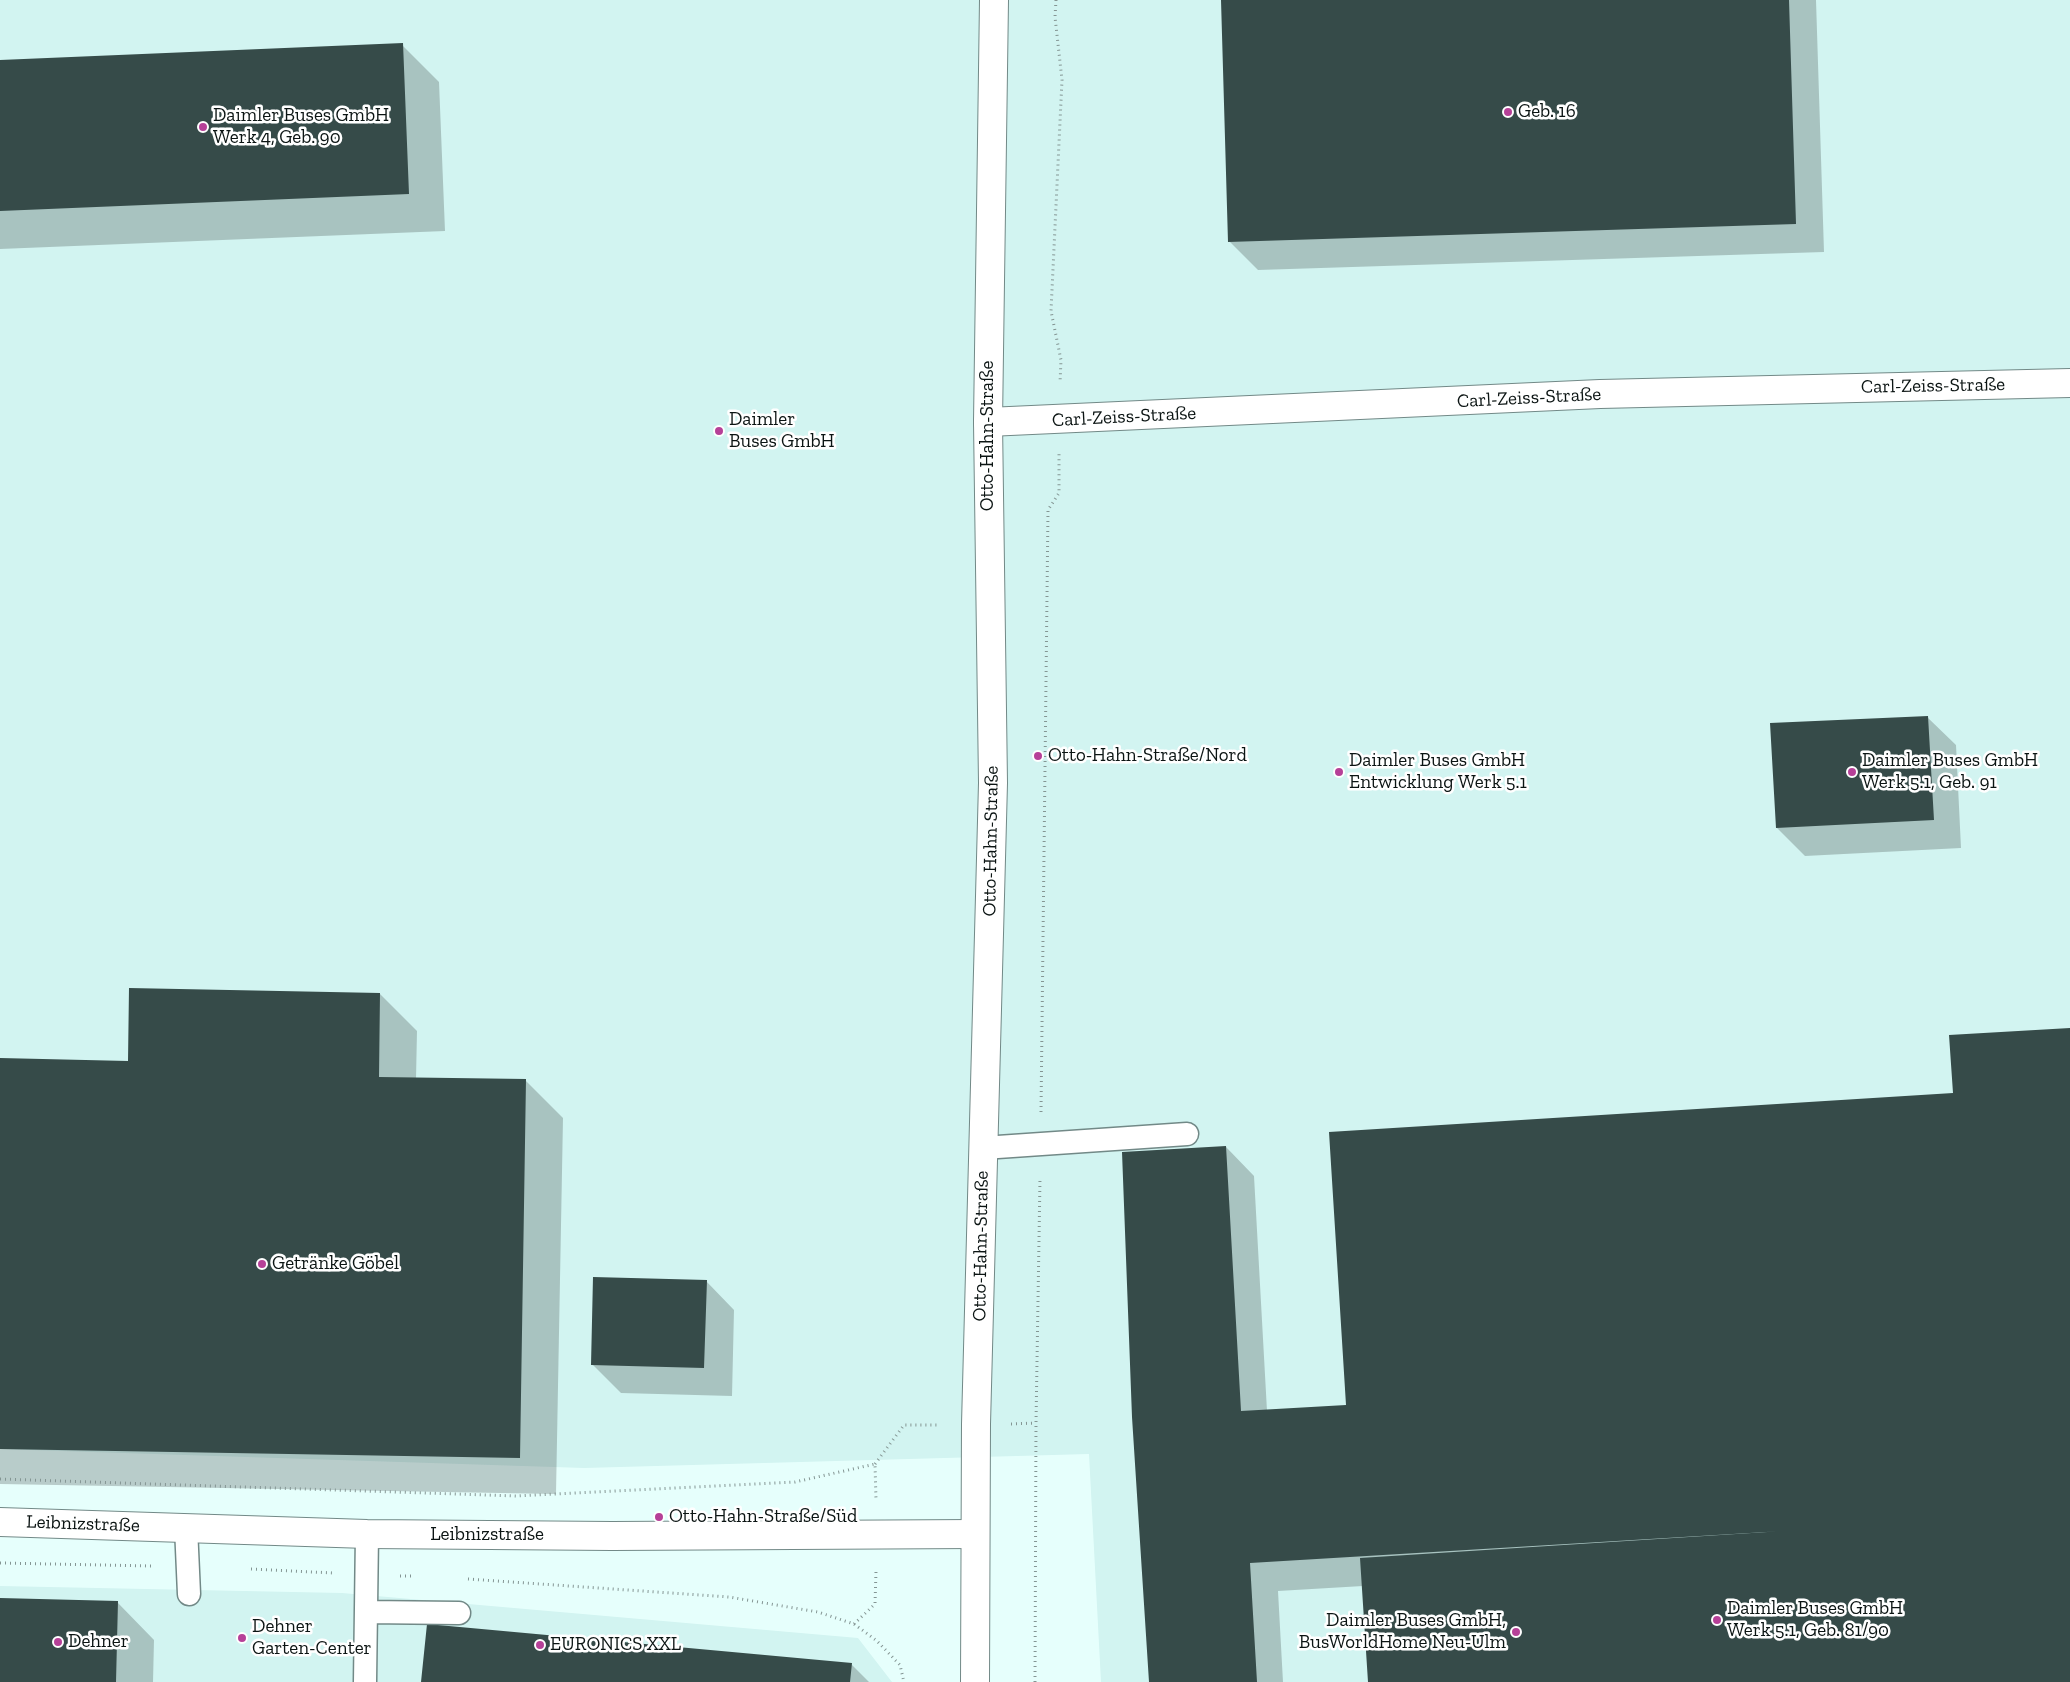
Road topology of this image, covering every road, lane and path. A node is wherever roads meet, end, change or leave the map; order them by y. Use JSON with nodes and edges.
{"nodes":[{"id":1,"x":994,"y":0,"type":"edge"},
{"id":2,"x":1056,"y":0,"type":"edge"},
{"id":3,"x":2070,"y":383,"type":"edge"},
{"id":4,"x":1059,"y":420,"type":"junction"},
{"id":5,"x":988,"y":422,"type":"junction"},
{"id":6,"x":1187,"y":1134,"type":"dead end"},
{"id":7,"x":1041,"y":1144,"type":"junction"},
{"id":8,"x":983,"y":1148,"type":"junction"},
{"id":9,"x":0,"y":1522,"type":"edge"},
{"id":10,"x":186,"y":1527,"type":"junction"},
{"id":11,"x":367,"y":1534,"type":"junction"},
{"id":12,"x":975,"y":1534,"type":"junction"},
{"id":13,"x":189,"y":1594,"type":"dead end"},
{"id":14,"x":366,"y":1612,"type":"junction"},
{"id":15,"x":459,"y":1613,"type":"dead end"},
{"id":16,"x":365,"y":1682,"type":"edge"},
{"id":17,"x":975,"y":1682,"type":"edge"},
{"id":18,"x":1035,"y":1682,"type":"edge"}],
"edges":[{"from":1,"to":5,"type":"street","name":"Otto-Hahn-Straße"},
{"from":2,"to":4,"type":"path"},
{"from":3,"to":4,"type":"street","name":"Carl-Zeiss-Straße"},
{"from":4,"to":5,"type":"street","name":"Carl-Zeiss-Straße"},
{"from":4,"to":7,"type":"path"},
{"from":5,"to":8,"type":"street","name":"Otto-Hahn-Straße"},
{"from":6,"to":7,"type":"lane"},
{"from":7,"to":8,"type":"lane"},
{"from":7,"to":18,"type":"path"},
{"from":8,"to":12,"type":"street","name":"Otto-Hahn-Straße"},
{"from":9,"to":10,"type":"street","name":"Leibnizstraße"},
{"from":10,"to":11,"type":"street","name":"Leibnizstraße"},
{"from":10,"to":13,"type":"lane"},
{"from":11,"to":12,"type":"street","name":"Leibnizstraße"},
{"from":11,"to":14,"type":"lane"},
{"from":12,"to":17,"type":"street","name":"Otto-Hahn-Straße"},
{"from":14,"to":15,"type":"lane"},
{"from":14,"to":16,"type":"lane"}]}
